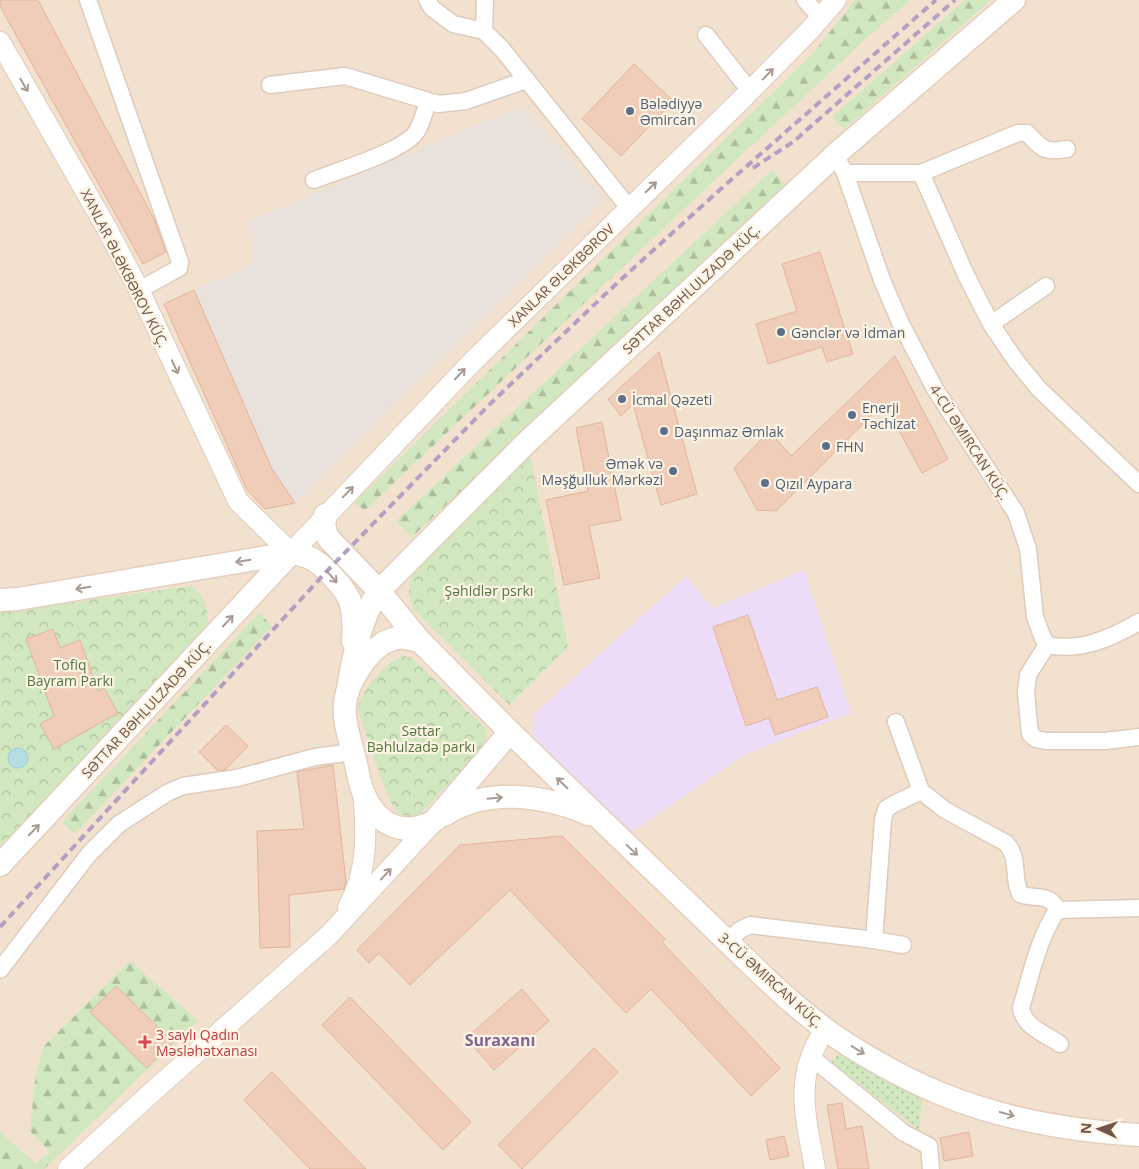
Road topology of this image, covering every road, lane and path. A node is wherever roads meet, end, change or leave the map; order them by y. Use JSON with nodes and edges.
{"nodes":[{"id":1,"x":88,"y":0,"type":"edge"},
{"id":2,"x":426,"y":0,"type":"edge"},
{"id":3,"x":486,"y":0,"type":"edge"},
{"id":4,"x":805,"y":0,"type":"edge"},
{"id":5,"x":836,"y":0,"type":"edge"},
{"id":6,"x":1014,"y":0,"type":"edge"},
{"id":7,"x":821,"y":18,"type":"junction"},
{"id":8,"x":484,"y":31,"type":"junction"},
{"id":9,"x":706,"y":35,"type":"dead end"},
{"id":10,"x":0,"y":42,"type":"edge"},
{"id":11,"x":526,"y":80,"type":"junction"},
{"id":12,"x":270,"y":85,"type":"dead end"},
{"id":13,"x":750,"y":91,"type":"junction"},
{"id":14,"x":428,"y":102,"type":"junction"},
{"id":15,"x":1067,"y":149,"type":"dead end"},
{"id":16,"x":840,"y":164,"type":"junction"},
{"id":17,"x":921,"y":173,"type":"junction"},
{"id":18,"x":314,"y":180,"type":"dead end"},
{"id":19,"x":629,"y":208,"type":"junction"},
{"id":20,"x":1046,"y":286,"type":"dead end"},
{"id":21,"x":139,"y":290,"type":"junction"},
{"id":22,"x":990,"y":324,"type":"junction"},
{"id":23,"x":1138,"y":481,"type":"edge"},
{"id":24,"x":325,"y":515,"type":"junction"},
{"id":25,"x":291,"y":553,"type":"junction"},
{"id":26,"x":379,"y":591,"type":"junction"},
{"id":27,"x":0,"y":600,"type":"edge"},
{"id":28,"x":1139,"y":622,"type":"edge"},
{"id":29,"x":420,"y":641,"type":"junction"},
{"id":30,"x":1047,"y":645,"type":"junction"},
{"id":31,"x":345,"y":703,"type":"junction"},
{"id":32,"x":896,"y":722,"type":"dead end"},
{"id":33,"x":510,"y":732,"type":"junction"},
{"id":34,"x":1139,"y":737,"type":"edge"},
{"id":35,"x":353,"y":752,"type":"junction"},
{"id":36,"x":921,"y":791,"type":"junction"},
{"id":37,"x":363,"y":793,"type":"junction"},
{"id":38,"x":597,"y":817,"type":"junction"},
{"id":39,"x":434,"y":821,"type":"junction"},
{"id":40,"x":0,"y":865,"type":"edge"},
{"id":41,"x":1139,"y":908,"type":"edge"},
{"id":42,"x":1058,"y":910,"type":"junction"},
{"id":43,"x":329,"y":936,"type":"junction"},
{"id":44,"x":874,"y":940,"type":"junction"},
{"id":45,"x":728,"y":941,"type":"junction"},
{"id":46,"x":903,"y":945,"type":"dead end"},
{"id":47,"x":0,"y":970,"type":"edge"},
{"id":48,"x":825,"y":1029,"type":"junction"},
{"id":49,"x":1060,"y":1044,"type":"dead end"},
{"id":50,"x":811,"y":1056,"type":"junction"},
{"id":51,"x":1139,"y":1135,"type":"edge"},
{"id":52,"x":68,"y":1169,"type":"edge"},
{"id":53,"x":816,"y":1169,"type":"edge"},
{"id":54,"x":931,"y":1169,"type":"edge"}],
"edges":[{"from":1,"to":21,"type":"street"},
{"from":2,"to":8,"type":"street"},
{"from":3,"to":8,"type":"street"},
{"from":4,"to":7,"type":"street"},
{"from":5,"to":7,"type":"street","name":"XANLAR ƏLƏKBƏROV"},
{"from":6,"to":16,"type":"main road","name":"SƏTTAR BƏHLULZADƏ KÜÇ."},
{"from":13,"to":7,"type":"street","name":"XANLAR ƏLƏKBƏROV","one_way":true},
{"from":8,"to":11,"type":"street"},
{"from":9,"to":13,"type":"street"},
{"from":10,"to":21,"type":"street","name":"XANLAR ƏLƏKBƏROV KÜÇ.","one_way":true},
{"from":11,"to":14,"type":"street"},
{"from":11,"to":19,"type":"street"},
{"from":12,"to":14,"type":"street"},
{"from":19,"to":13,"type":"street","name":"XANLAR ƏLƏKBƏROV","one_way":true},
{"from":14,"to":18,"type":"street"},
{"from":15,"to":17,"type":"street"},
{"from":16,"to":17,"type":"street"},
{"from":16,"to":26,"type":"main road","name":"SƏTTAR BƏHLULZADƏ KÜÇ."},
{"from":16,"to":30,"type":"street","name":"4-CÜ ƏMIRCAN KÜÇ."},
{"from":17,"to":22,"type":"street"},
{"from":24,"to":19,"type":"street","name":"XANLAR ƏLƏKBƏROV","one_way":true},
{"from":20,"to":22,"type":"street"},
{"from":21,"to":25,"type":"street","name":"XANLAR ƏLƏKBƏROV KÜÇ.","one_way":true},
{"from":22,"to":23,"type":"street"},
{"from":24,"to":25,"type":"street","name":"XANLAR ƏLƏKBƏROV"},
{"from":24,"to":26,"type":"main road"},
{"from":25,"to":27,"type":"main road","one_way":true},
{"from":25,"to":31,"type":"main road","one_way":true},
{"from":40,"to":25,"type":"main road","name":"SƏTTAR BƏHLULZADƏ KÜÇ.","one_way":true},
{"from":26,"to":29,"type":"main road"},
{"from":26,"to":31,"type":"main road","name":"SƏTTAR BƏHLULZADƏ KÜÇ."},
{"from":28,"to":30,"type":"street"},
{"from":29,"to":31,"type":"main road"},
{"from":29,"to":33,"type":"main road"},
{"from":30,"to":34,"type":"street"},
{"from":31,"to":35,"type":"main road"},
{"from":32,"to":36,"type":"street"},
{"from":38,"to":33,"type":"main road","one_way":true},
{"from":33,"to":39,"type":"main road"},
{"from":35,"to":37,"type":"main road"},
{"from":35,"to":47,"type":"street"},
{"from":36,"to":42,"type":"street"},
{"from":36,"to":44,"type":"street"},
{"from":37,"to":39,"type":"main road"},
{"from":37,"to":43,"type":"street"},
{"from":39,"to":38,"type":"main road","name":"3-CÜ ƏMIRCAN KÜÇ.","one_way":true},
{"from":38,"to":45,"type":"main road","name":"3-CÜ ƏMIRCAN KÜÇ.","one_way":true},
{"from":43,"to":39,"type":"street","one_way":true},
{"from":41,"to":42,"type":"street"},
{"from":42,"to":49,"type":"street"},
{"from":43,"to":52,"type":"street"},
{"from":44,"to":45,"type":"street"},
{"from":44,"to":46,"type":"street"},
{"from":45,"to":48,"type":"main road","name":"3-CÜ ƏMIRCAN KÜÇ."},
{"from":48,"to":50,"type":"street"},
{"from":48,"to":51,"type":"main road","name":"3-CÜ ƏMIRCAN KÜÇ.","one_way":true},
{"from":50,"to":53,"type":"street"},
{"from":50,"to":54,"type":"street"}]}
